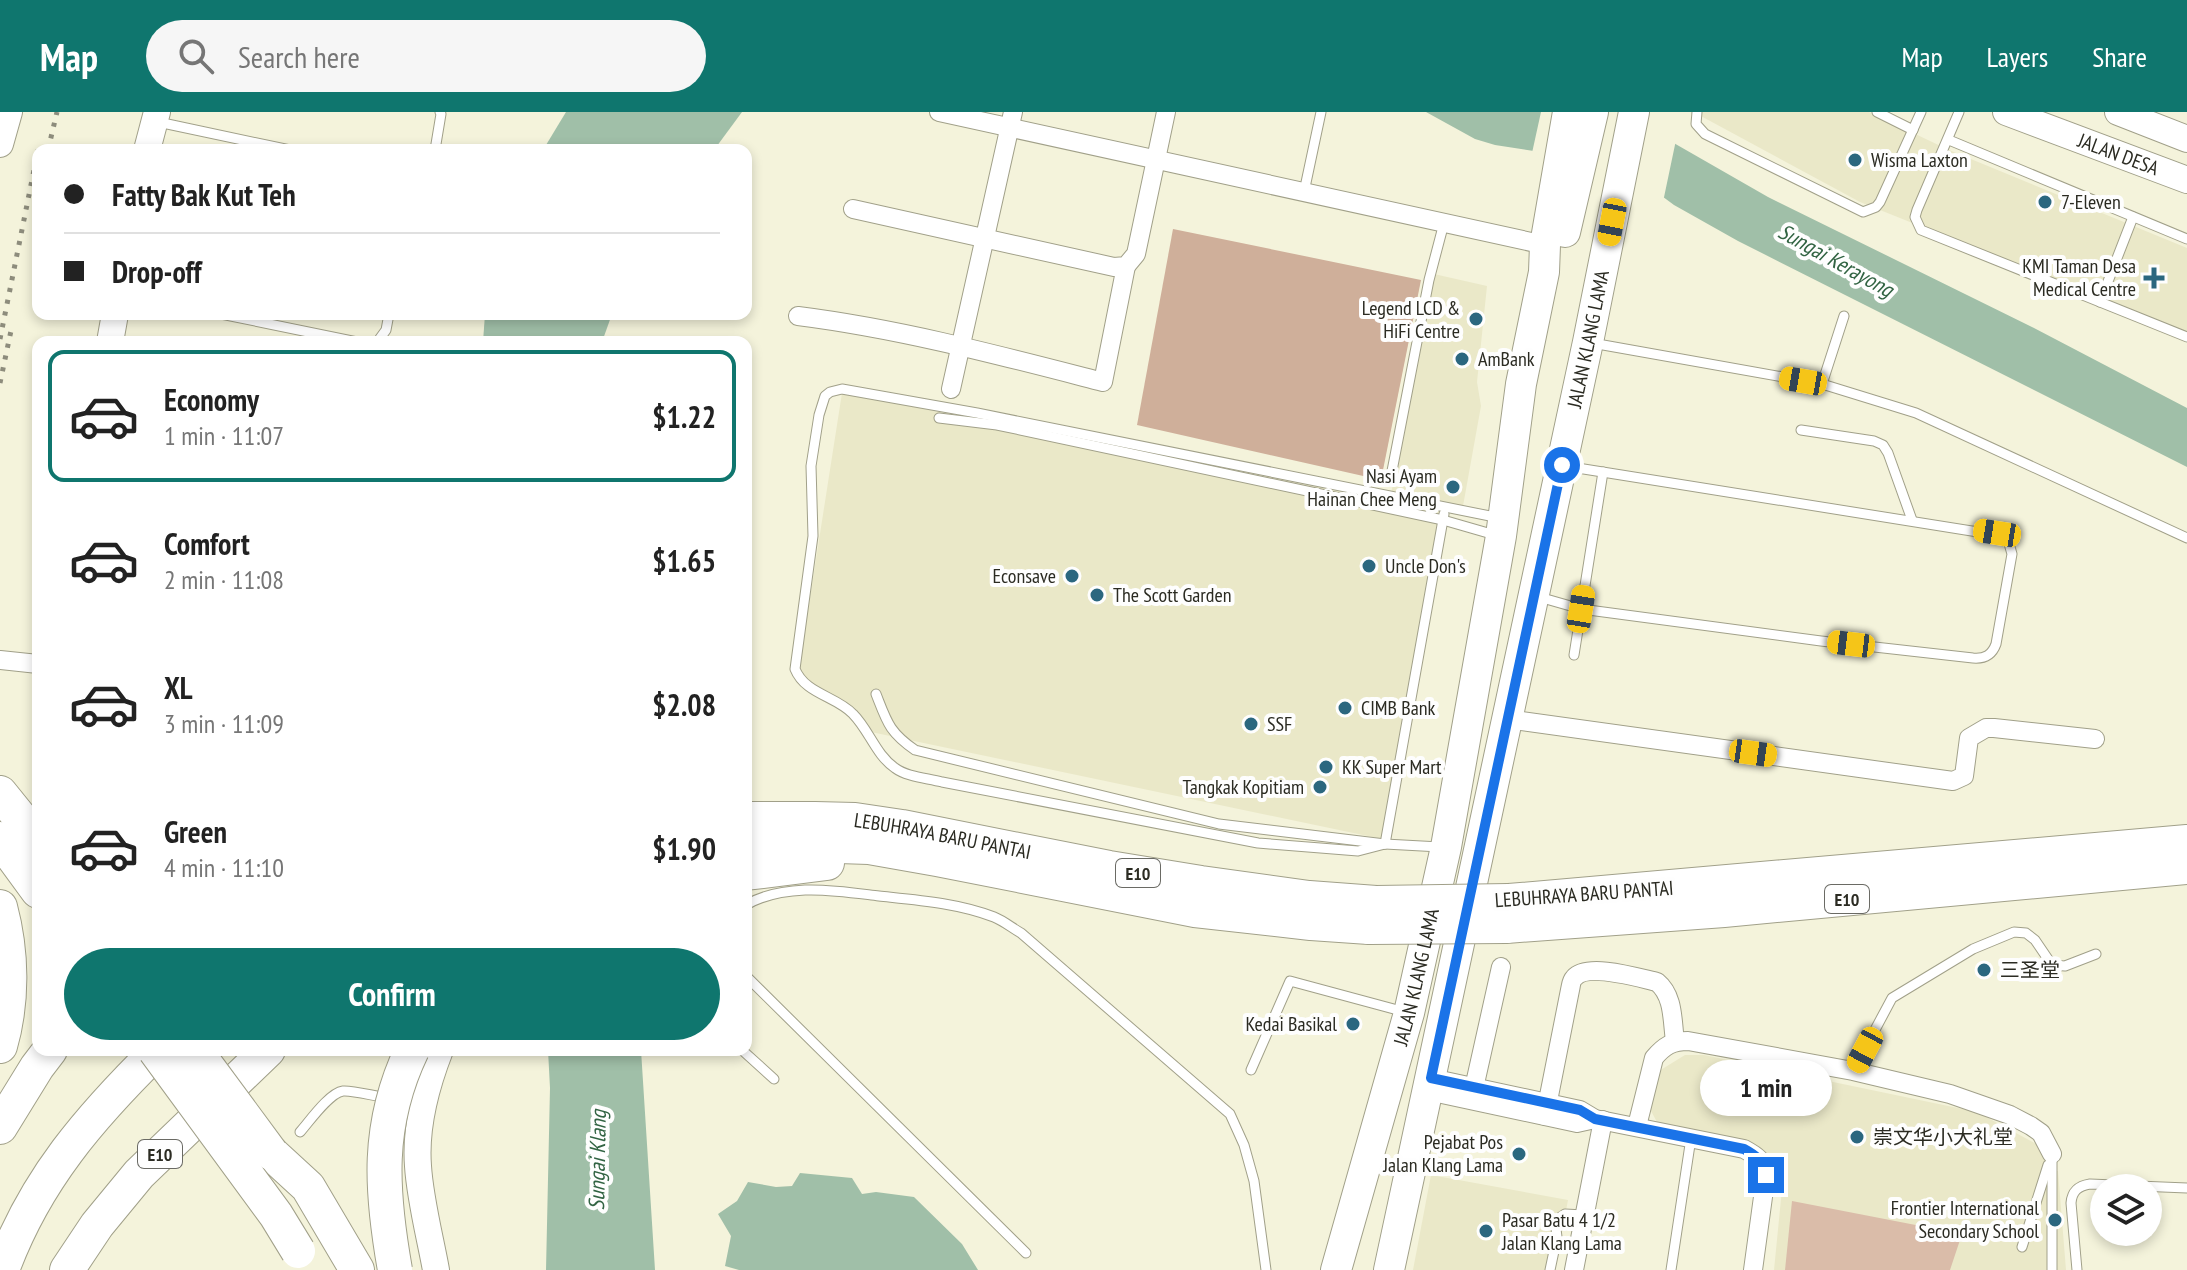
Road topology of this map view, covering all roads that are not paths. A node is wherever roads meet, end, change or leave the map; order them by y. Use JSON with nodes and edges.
{"nodes":[{"id":1,"x":9,"y":112,"type":"edge"},
{"id":2,"x":440,"y":112,"type":"edge"},
{"id":3,"x":939,"y":112,"type":"edge"},
{"id":4,"x":1166,"y":112,"type":"edge"},
{"id":5,"x":1321,"y":112,"type":"edge"},
{"id":6,"x":1568,"y":112,"type":"edge"},
{"id":7,"x":1593,"y":112,"type":"edge"},
{"id":8,"x":1697,"y":112,"type":"edge"},
{"id":9,"x":1877,"y":112,"type":"edge"},
{"id":10,"x":1921,"y":112,"type":"edge"},
{"id":11,"x":1959,"y":112,"type":"edge"},
{"id":12,"x":2006,"y":112,"type":"edge"},
{"id":13,"x":2118,"y":112,"type":"edge"},
{"id":14,"x":1633,"y":114,"type":"edge"},
{"id":15,"x":156,"y":117,"type":"edge"},
{"id":16,"x":1011,"y":120,"type":"edge"},
{"id":17,"x":1913,"y":130,"type":"junction"},
{"id":18,"x":2187,"y":139,"type":"edge"},
{"id":19,"x":1949,"y":140,"type":"junction"},
{"id":20,"x":0,"y":144,"type":"edge"},
{"id":21,"x":149,"y":144,"type":"edge"},
{"id":22,"x":266,"y":144,"type":"edge"},
{"id":23,"x":436,"y":144,"type":"edge"},
{"id":24,"x":1156,"y":160,"type":"junction"},
{"id":25,"x":2187,"y":180,"type":"edge"},
{"id":26,"x":1566,"y":181,"type":"junction"},
{"id":27,"x":1304,"y":192,"type":"junction"},
{"id":28,"x":853,"y":209,"type":"dead end"},
{"id":29,"x":2133,"y":217,"type":"junction"},
{"id":30,"x":1444,"y":223,"type":"junction"},
{"id":31,"x":985,"y":239,"type":"junction"},
{"id":32,"x":2187,"y":239,"type":"edge"},
{"id":33,"x":1545,"y":258,"type":"junction"},
{"id":34,"x":1126,"y":266,"type":"junction"},
{"id":35,"x":2100,"y":302,"type":"junction"},
{"id":36,"x":798,"y":316,"type":"dead end"},
{"id":37,"x":1844,"y":316,"type":"dead end"},
{"id":38,"x":250,"y":320,"type":"edge"},
{"id":39,"x":328,"y":336,"type":"edge"},
{"id":40,"x":2187,"y":337,"type":"edge"},
{"id":41,"x":1588,"y":342,"type":"junction"},
{"id":42,"x":961,"y":346,"type":"junction"},
{"id":43,"x":1822,"y":384,"type":"junction"},
{"id":44,"x":951,"y":389,"type":"dead end"},
{"id":45,"x":939,"y":418,"type":"dead end"},
{"id":46,"x":1801,"y":430,"type":"dead end"},
{"id":47,"x":1562,"y":465,"type":"junction"},
{"id":48,"x":1603,"y":472,"type":"junction"},
{"id":49,"x":1391,"y":476,"type":"dead end"},
{"id":50,"x":1445,"y":507,"type":"junction"},
{"id":51,"x":1443,"y":520,"type":"junction"},
{"id":52,"x":1912,"y":520,"type":"junction"},
{"id":53,"x":1502,"y":528,"type":"junction"},
{"id":54,"x":2187,"y":538,"type":"edge"},
{"id":55,"x":1534,"y":595,"type":"junction"},
{"id":56,"x":1581,"y":609,"type":"junction"},
{"id":57,"x":1574,"y":655,"type":"dead end"},
{"id":58,"x":0,"y":660,"type":"edge"},
{"id":59,"x":32,"y":663,"type":"edge"},
{"id":60,"x":876,"y":694,"type":"dead end"},
{"id":61,"x":1507,"y":719,"type":"junction"},
{"id":62,"x":2095,"y":739,"type":"dead end"},
{"id":63,"x":0,"y":793,"type":"edge"},
{"id":64,"x":752,"y":819,"type":"edge"},
{"id":65,"x":32,"y":833,"type":"edge"},
{"id":66,"x":0,"y":839,"type":"edge"},
{"id":67,"x":2187,"y":842,"type":"edge"},
{"id":68,"x":1385,"y":844,"type":"junction"},
{"id":69,"x":752,"y":845,"type":"edge"},
{"id":70,"x":869,"y":847,"type":"junction"},
{"id":71,"x":1446,"y":847,"type":"junction"},
{"id":72,"x":2187,"y":867,"type":"edge"},
{"id":73,"x":752,"y":872,"type":"edge"},
{"id":74,"x":32,"y":883,"type":"edge"},
{"id":75,"x":752,"y":902,"type":"edge"},
{"id":76,"x":0,"y":907,"type":"edge"},
{"id":77,"x":1507,"y":914,"type":"junction"},
{"id":78,"x":1372,"y":915,"type":"junction"},
{"id":79,"x":2096,"y":954,"type":"dead end"},
{"id":80,"x":1501,"y":967,"type":"dead end"},
{"id":81,"x":752,"y":982,"type":"edge"},
{"id":82,"x":1409,"y":1013,"type":"junction"},
{"id":83,"x":1675,"y":1041,"type":"junction"},
{"id":84,"x":0,"y":1046,"type":"edge"},
{"id":85,"x":45,"y":1056,"type":"edge"},
{"id":86,"x":150,"y":1056,"type":"edge"},
{"id":87,"x":160,"y":1056,"type":"edge"},
{"id":88,"x":199,"y":1056,"type":"edge"},
{"id":89,"x":262,"y":1056,"type":"edge"},
{"id":90,"x":409,"y":1056,"type":"edge"},
{"id":91,"x":438,"y":1056,"type":"edge"},
{"id":92,"x":749,"y":1056,"type":"edge"},
{"id":93,"x":1251,"y":1070,"type":"dead end"},
{"id":94,"x":1853,"y":1071,"type":"junction"},
{"id":95,"x":774,"y":1079,"type":"dead end"},
{"id":96,"x":1429,"y":1085,"type":"junction"},
{"id":97,"x":1474,"y":1088,"type":"junction"},
{"id":98,"x":424,"y":1102,"type":"junction"},
{"id":99,"x":1546,"y":1110,"type":"junction"},
{"id":100,"x":1599,"y":1120,"type":"junction"},
{"id":101,"x":1637,"y":1126,"type":"junction"},
{"id":102,"x":0,"y":1127,"type":"edge"},
{"id":103,"x":300,"y":1132,"type":"dead end"},
{"id":104,"x":1691,"y":1138,"type":"junction"},
{"id":105,"x":2052,"y":1154,"type":"junction"},
{"id":106,"x":2187,"y":1188,"type":"edge"},
{"id":107,"x":1584,"y":1215,"type":"junction"},
{"id":108,"x":2022,"y":1247,"type":"dead end"},
{"id":109,"x":318,"y":1253,"type":"edge"},
{"id":110,"x":1026,"y":1253,"type":"dead end"},
{"id":111,"x":2,"y":1270,"type":"edge"},
{"id":112,"x":67,"y":1270,"type":"edge"},
{"id":113,"x":357,"y":1270,"type":"edge"},
{"id":114,"x":395,"y":1270,"type":"edge"},
{"id":115,"x":436,"y":1270,"type":"edge"},
{"id":116,"x":1266,"y":1270,"type":"edge"},
{"id":117,"x":1336,"y":1270,"type":"edge"},
{"id":118,"x":1389,"y":1270,"type":"edge"},
{"id":119,"x":1550,"y":1270,"type":"edge"},
{"id":120,"x":1574,"y":1270,"type":"edge"},
{"id":121,"x":1671,"y":1270,"type":"edge"},
{"id":122,"x":1753,"y":1270,"type":"edge"},
{"id":123,"x":2052,"y":1270,"type":"edge"},
{"id":124,"x":2077,"y":1270,"type":"edge"}],
"edges":[{"from":1,"to":20,"type":"street"},
{"from":2,"to":23,"type":"lane"},
{"from":3,"to":16,"type":"street"},
{"from":4,"to":24,"type":"street"},
{"from":5,"to":27,"type":"lane"},
{"from":6,"to":26,"type":"main road"},
{"from":7,"to":26,"type":"main road"},
{"from":8,"to":17,"type":"lane"},
{"from":9,"to":17,"type":"lane"},
{"from":10,"to":17,"type":"lane"},
{"from":11,"to":19,"type":"lane"},
{"from":12,"to":25,"type":"street","name":"JALAN DESA"},
{"from":13,"to":18,"type":"street","name":"JALAN DESA"},
{"from":14,"to":41,"type":"main road","name":"JALAN KLANG LAMA"},
{"from":15,"to":21,"type":"street"},
{"from":15,"to":22,"type":"lane"},
{"from":16,"to":24,"type":"street"},
{"from":16,"to":31,"type":"street"},
{"from":19,"to":29,"type":"lane"},
{"from":19,"to":35,"type":"lane"},
{"from":24,"to":27,"type":"street"},
{"from":24,"to":34,"type":"street"},
{"from":26,"to":33,"type":"main road","name":"JALAN KLANG LAMA"},
{"from":27,"to":30,"type":"street"},
{"from":28,"to":31,"type":"street"},
{"from":29,"to":32,"type":"lane"},
{"from":29,"to":35,"type":"lane"},
{"from":30,"to":33,"type":"street"},
{"from":30,"to":49,"type":"lane"},
{"from":31,"to":34,"type":"street"},
{"from":31,"to":42,"type":"street"},
{"from":33,"to":53,"type":"main road","name":"JALAN KLANG LAMA"},
{"from":34,"to":42,"type":"street"},
{"from":35,"to":40,"type":"lane"},
{"from":36,"to":42,"type":"street"},
{"from":37,"to":43,"type":"lane"},
{"from":38,"to":39,"type":"lane"},
{"from":41,"to":43,"type":"lane"},
{"from":41,"to":47,"type":"main road","name":"JALAN KLANG LAMA"},
{"from":42,"to":44,"type":"street"},
{"from":43,"to":54,"type":"lane"},
{"from":45,"to":51,"type":"lane"},
{"from":46,"to":52,"type":"lane"},
{"from":47,"to":48,"type":"lane"},
{"from":47,"to":55,"type":"main road","name":"JALAN KLANG LAMA"},
{"from":48,"to":52,"type":"lane"},
{"from":48,"to":56,"type":"lane"},
{"from":50,"to":51,"type":"lane"},
{"from":50,"to":53,"type":"lane"},
{"from":50,"to":68,"type":"lane"},
{"from":51,"to":53,"type":"lane"},
{"from":51,"to":68,"type":"lane"},
{"from":52,"to":56,"type":"lane"},
{"from":53,"to":71,"type":"main road","name":"JALAN KLANG LAMA"},
{"from":55,"to":56,"type":"lane"},
{"from":55,"to":61,"type":"main road","name":"JALAN KLANG LAMA"},
{"from":56,"to":57,"type":"lane"},
{"from":58,"to":59,"type":"street"},
{"from":60,"to":68,"type":"lane"},
{"from":61,"to":62,"type":"street"},
{"from":61,"to":96,"type":"main road","name":"JALAN KLANG LAMA"},
{"from":63,"to":65,"type":"highway"},
{"from":64,"to":78,"type":"highway","name":"LEBUHRAYA BARU PANTAI","number":"E10"},
{"from":66,"to":74,"type":"highway"},
{"from":67,"to":77,"type":"highway","name":"LEBUHRAYA BARU PANTAI","number":"E10"},
{"from":68,"to":71,"type":"lane"},
{"from":69,"to":70,"type":"highway","name":"LEBUHRAYA BARU PANTAI","number":"E10"},
{"from":70,"to":73,"type":"highway"},
{"from":70,"to":78,"type":"highway","name":"LEBUHRAYA BARU PANTAI","number":"E10"},
{"from":71,"to":82,"type":"main road","name":"JALAN KLANG LAMA"},
{"from":72,"to":77,"type":"highway","name":"LEBUHRAYA BARU PANTAI","number":"E10"},
{"from":75,"to":116,"type":"lane"},
{"from":76,"to":84,"type":"highway"},
{"from":77,"to":78,"type":"highway","name":"LEBUHRAYA BARU PANTAI","number":"E10","bridge":true},
{"from":79,"to":94,"type":"lane"},
{"from":80,"to":97,"type":"street"},
{"from":81,"to":110,"type":"lane"},
{"from":82,"to":93,"type":"lane"},
{"from":82,"to":117,"type":"main road","name":"JALAN KLANG LAMA"},
{"from":83,"to":94,"type":"street"},
{"from":83,"to":99,"type":"street"},
{"from":83,"to":101,"type":"street"},
{"from":85,"to":102,"type":"highway"},
{"from":86,"to":111,"type":"highway"},
{"from":87,"to":109,"type":"highway","bridge":true},
{"from":88,"to":109,"type":"highway","bridge":true},
{"from":89,"to":112,"type":"highway","number":"E10"},
{"from":90,"to":114,"type":"highway","bridge":true},
{"from":91,"to":98,"type":"street"},
{"from":92,"to":95,"type":"lane"},
{"from":94,"to":105,"type":"street"},
{"from":96,"to":97,"type":"street"},
{"from":96,"to":99,"type":"street"},
{"from":96,"to":118,"type":"main road","name":"JALAN KLANG LAMA"},
{"from":97,"to":99,"type":"street"},
{"from":98,"to":103,"type":"lane"},
{"from":98,"to":115,"type":"street"},
{"from":99,"to":100,"type":"street"},
{"from":100,"to":101,"type":"street"},
{"from":100,"to":107,"type":"street"},
{"from":101,"to":104,"type":"street"},
{"from":104,"to":121,"type":"lane"},
{"from":104,"to":122,"type":"street"},
{"from":105,"to":108,"type":"lane"},
{"from":105,"to":123,"type":"lane"},
{"from":106,"to":124,"type":"lane"},
{"from":107,"to":119,"type":"lane"},
{"from":107,"to":120,"type":"street"},
{"from":109,"to":113,"type":"highway"}]}
